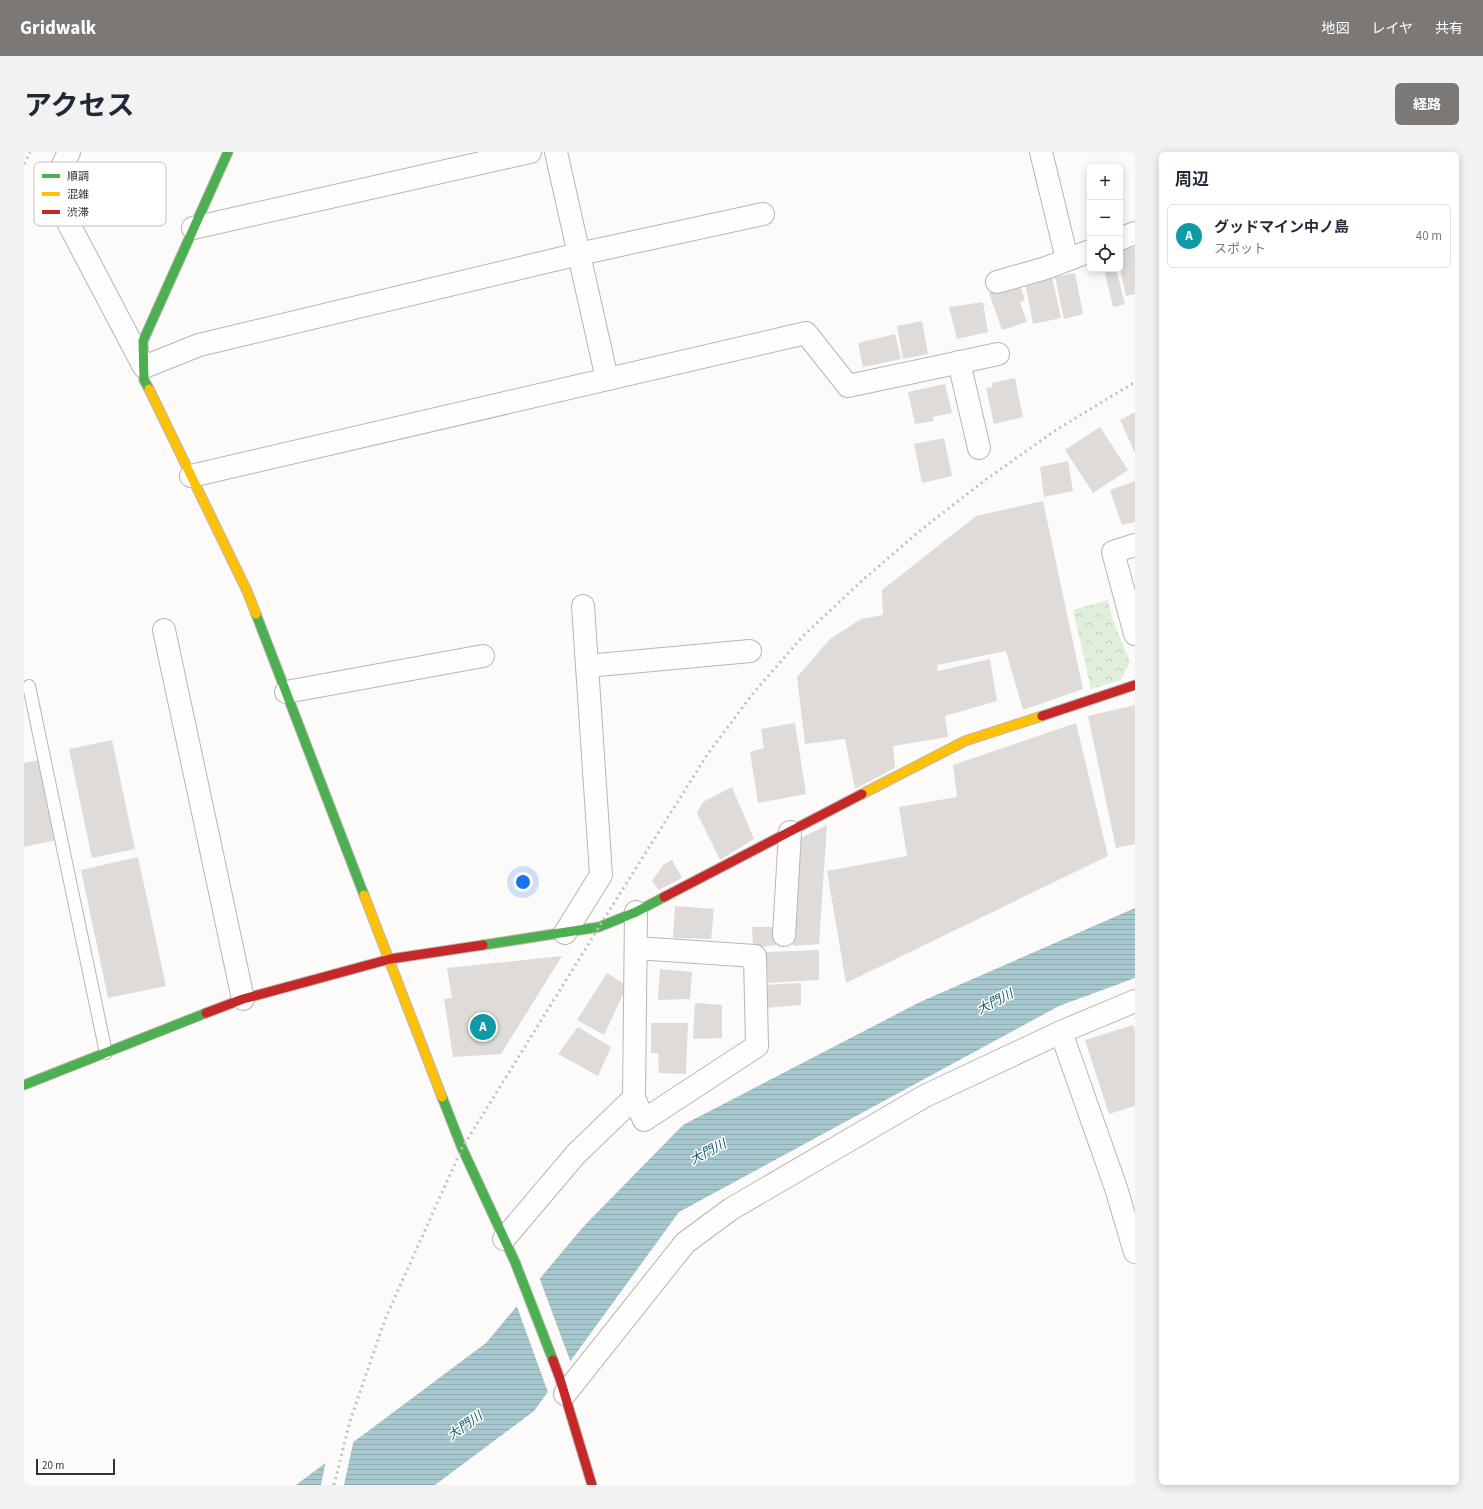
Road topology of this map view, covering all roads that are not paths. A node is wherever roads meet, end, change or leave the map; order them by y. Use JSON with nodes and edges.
{"nodes":[{"id":1,"x":69,"y":152,"type":"edge"},
{"id":2,"x":228,"y":152,"type":"edge"},
{"id":3,"x":530,"y":152,"type":"edge"},
{"id":4,"x":556,"y":152,"type":"edge"},
{"id":5,"x":1041,"y":152,"type":"edge"},
{"id":6,"x":64,"y":162,"type":"edge"},
{"id":7,"x":762,"y":214,"type":"dead end"},
{"id":8,"x":70,"y":226,"type":"edge"},
{"id":9,"x":193,"y":228,"type":"junction"},
{"id":10,"x":1135,"y":233,"type":"edge"},
{"id":11,"x":1123,"y":238,"type":"edge"},
{"id":12,"x":1087,"y":252,"type":"edge"},
{"id":13,"x":579,"y":254,"type":"junction"},
{"id":14,"x":1067,"y":259,"type":"junction"},
{"id":15,"x":997,"y":282,"type":"dead end"},
{"id":16,"x":998,"y":354,"type":"dead end"},
{"id":17,"x":959,"y":362,"type":"junction"},
{"id":18,"x":144,"y":367,"type":"junction"},
{"id":19,"x":607,"y":379,"type":"junction"},
{"id":20,"x":979,"y":448,"type":"dead end"},
{"id":21,"x":191,"y":476,"type":"junction"},
{"id":22,"x":1135,"y":545,"type":"edge"},
{"id":23,"x":583,"y":606,"type":"dead end"},
{"id":24,"x":164,"y":630,"type":"dead end"},
{"id":25,"x":1135,"y":634,"type":"edge"},
{"id":26,"x":750,"y":651,"type":"dead end"},
{"id":27,"x":483,"y":656,"type":"dead end"},
{"id":28,"x":587,"y":666,"type":"junction"},
{"id":29,"x":1135,"y":685,"type":"edge"},
{"id":30,"x":29,"y":686,"type":"dead end"},
{"id":31,"x":286,"y":692,"type":"junction"},
{"id":32,"x":790,"y":832,"type":"junction"},
{"id":33,"x":636,"y":912,"type":"junction"},
{"id":34,"x":566,"y":933,"type":"junction"},
{"id":35,"x":784,"y":935,"type":"dead end"},
{"id":36,"x":636,"y":948,"type":"junction"},
{"id":37,"x":390,"y":959,"type":"junction"},
{"id":38,"x":243,"y":999,"type":"junction"},
{"id":39,"x":1135,"y":1001,"type":"edge"},
{"id":40,"x":1061,"y":1032,"type":"junction"},
{"id":41,"x":106,"y":1053,"type":"junction"},
{"id":42,"x":24,"y":1085,"type":"edge"},
{"id":43,"x":634,"y":1098,"type":"junction"},
{"id":44,"x":504,"y":1238,"type":"junction"},
{"id":45,"x":1135,"y":1252,"type":"edge"},
{"id":46,"x":562,"y":1387,"type":"junction"},
{"id":47,"x":592,"y":1485,"type":"edge"}],
"edges":[{"from":1,"to":6,"type":"street"},
{"from":2,"to":9,"type":"street"},
{"from":3,"to":9,"type":"street"},
{"from":4,"to":13,"type":"street"},
{"from":5,"to":14,"type":"street"},
{"from":7,"to":13,"type":"street"},
{"from":8,"to":18,"type":"street"},
{"from":9,"to":18,"type":"street"},
{"from":10,"to":11,"type":"street"},
{"from":12,"to":14,"type":"street"},
{"from":13,"to":18,"type":"street"},
{"from":13,"to":19,"type":"street"},
{"from":14,"to":15,"type":"street"},
{"from":16,"to":17,"type":"street"},
{"from":17,"to":19,"type":"street"},
{"from":17,"to":20,"type":"street"},
{"from":18,"to":21,"type":"street"},
{"from":19,"to":21,"type":"street"},
{"from":21,"to":31,"type":"street"},
{"from":22,"to":25,"type":"street"},
{"from":23,"to":28,"type":"street"},
{"from":24,"to":38,"type":"street"},
{"from":26,"to":28,"type":"street"},
{"from":27,"to":31,"type":"street"},
{"from":28,"to":34,"type":"street"},
{"from":29,"to":32,"type":"street"},
{"from":30,"to":41,"type":"lane"},
{"from":31,"to":37,"type":"street"},
{"from":32,"to":33,"type":"street"},
{"from":32,"to":35,"type":"street"},
{"from":33,"to":34,"type":"street"},
{"from":33,"to":36,"type":"street"},
{"from":34,"to":37,"type":"street"},
{"from":36,"to":43,"type":"street"},
{"from":36,"to":43,"type":"street"},
{"from":37,"to":38,"type":"street"},
{"from":37,"to":44,"type":"street"},
{"from":38,"to":41,"type":"street"},
{"from":39,"to":40,"type":"street"},
{"from":40,"to":45,"type":"street"},
{"from":40,"to":46,"type":"street"},
{"from":41,"to":42,"type":"street"},
{"from":43,"to":44,"type":"street"},
{"from":44,"to":46,"type":"street"},
{"from":46,"to":47,"type":"street"}]}
